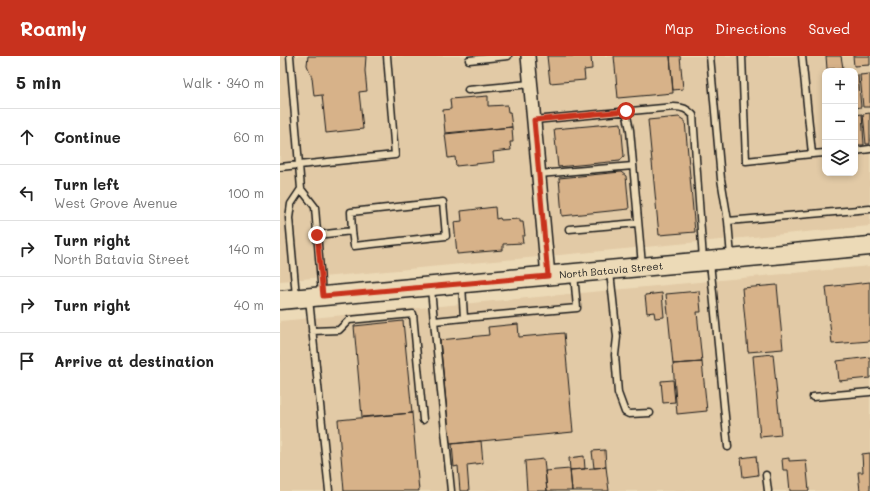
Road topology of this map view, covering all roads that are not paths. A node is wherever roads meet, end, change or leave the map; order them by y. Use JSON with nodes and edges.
{"nodes":[{"id":1,"x":290,"y":56,"type":"edge"},
{"id":2,"x":387,"y":56,"type":"edge"},
{"id":3,"x":508,"y":56,"type":"edge"},
{"id":4,"x":528,"y":56,"type":"edge"},
{"id":5,"x":710,"y":56,"type":"edge"},
{"id":6,"x":742,"y":56,"type":"edge"},
{"id":7,"x":802,"y":56,"type":"edge"},
{"id":8,"x":469,"y":60,"type":"dead end"},
{"id":9,"x":530,"y":84,"type":"junction"},
{"id":10,"x":468,"y":90,"type":"dead end"},
{"id":11,"x":626,"y":111,"type":"junction"},
{"id":12,"x":534,"y":120,"type":"junction"},
{"id":13,"x":870,"y":149,"type":"edge"},
{"id":14,"x":858,"y":151,"type":"edge"},
{"id":15,"x":822,"y":153,"type":"edge"},
{"id":16,"x":812,"y":154,"type":"junction"},
{"id":17,"x":299,"y":165,"type":"junction"},
{"id":18,"x":280,"y":166,"type":"edge"},
{"id":19,"x":633,"y":166,"type":"junction"},
{"id":20,"x":539,"y":174,"type":"junction"},
{"id":21,"x":301,"y":189,"type":"junction"},
{"id":22,"x":870,"y":210,"type":"edge"},
{"id":23,"x":728,"y":221,"type":"junction"},
{"id":24,"x":638,"y":223,"type":"junction"},
{"id":25,"x":569,"y":229,"type":"dead end"},
{"id":26,"x":352,"y":231,"type":"junction"},
{"id":27,"x":317,"y":235,"type":"junction"},
{"id":28,"x":870,"y":246,"type":"edge"},
{"id":29,"x":731,"y":259,"type":"junction"},
{"id":30,"x":706,"y":261,"type":"junction"},
{"id":31,"x":642,"y":267,"type":"junction"},
{"id":32,"x":609,"y":270,"type":"junction"},
{"id":33,"x":574,"y":273,"type":"junction"},
{"id":34,"x":548,"y":276,"type":"junction"},
{"id":35,"x":462,"y":284,"type":"junction"},
{"id":36,"x":431,"y":286,"type":"junction"},
{"id":37,"x":302,"y":298,"type":"edge"},
{"id":38,"x":464,"y":318,"type":"junction"},
{"id":39,"x":434,"y":321,"type":"junction"},
{"id":40,"x":312,"y":331,"type":"junction"},
{"id":41,"x":870,"y":392,"type":"edge"},
{"id":42,"x":813,"y":398,"type":"dead end"},
{"id":43,"x":650,"y":413,"type":"dead end"},
{"id":44,"x":423,"y":420,"type":"dead end"},
{"id":45,"x":728,"y":447,"type":"dead end"},
{"id":46,"x":766,"y":475,"type":"dead end"},
{"id":47,"x":329,"y":491,"type":"edge"},
{"id":48,"x":451,"y":491,"type":"edge"},
{"id":49,"x":768,"y":491,"type":"edge"}],
"edges":[{"from":1,"to":17,"type":"lane"},
{"from":2,"to":17,"type":"lane"},
{"from":3,"to":8,"type":"lane"},
{"from":4,"to":9,"type":"street"},
{"from":5,"to":23,"type":"lane"},
{"from":6,"to":16,"type":"lane"},
{"from":7,"to":16,"type":"lane"},
{"from":9,"to":10,"type":"lane"},
{"from":9,"to":12,"type":"street"},
{"from":11,"to":12,"type":"lane"},
{"from":11,"to":19,"type":"lane"},
{"from":11,"to":30,"type":"lane"},
{"from":12,"to":20,"type":"street"},
{"from":13,"to":14,"type":"lane"},
{"from":15,"to":16,"type":"lane"},
{"from":17,"to":18,"type":"lane"},
{"from":17,"to":21,"type":"lane"},
{"from":19,"to":20,"type":"lane"},
{"from":19,"to":24,"type":"lane"},
{"from":20,"to":34,"type":"street"},
{"from":21,"to":27,"type":"lane"},
{"from":21,"to":37,"type":"lane"},
{"from":22,"to":23,"type":"lane"},
{"from":23,"to":29,"type":"lane"},
{"from":24,"to":25,"type":"lane"},
{"from":24,"to":31,"type":"lane"},
{"from":26,"to":26,"type":"lane"},
{"from":26,"to":27,"type":"lane"},
{"from":27,"to":37,"type":"lane"},
{"from":28,"to":29,"type":"main road","name":"North Batavia Street"},
{"from":29,"to":30,"type":"main road","name":"North Batavia Street"},
{"from":30,"to":31,"type":"main road","name":"North Batavia Street"},
{"from":30,"to":45,"type":"lane"},
{"from":31,"to":32,"type":"main road","name":"North Batavia Street"},
{"from":32,"to":33,"type":"main road","name":"North Batavia Street"},
{"from":32,"to":43,"type":"lane"},
{"from":33,"to":34,"type":"main road","name":"North Batavia Street"},
{"from":33,"to":38,"type":"lane"},
{"from":34,"to":35,"type":"main road","name":"North Batavia Street"},
{"from":35,"to":36,"type":"main road","name":"North Batavia Street"},
{"from":35,"to":38,"type":"lane"},
{"from":36,"to":37,"type":"main road","name":"North Batavia Street"},
{"from":36,"to":39,"type":"lane"},
{"from":37,"to":40,"type":"lane"},
{"from":38,"to":39,"type":"lane"},
{"from":39,"to":48,"type":"lane"},
{"from":40,"to":44,"type":"lane"},
{"from":40,"to":47,"type":"lane"},
{"from":41,"to":42,"type":"lane"},
{"from":46,"to":49,"type":"lane"}]}
